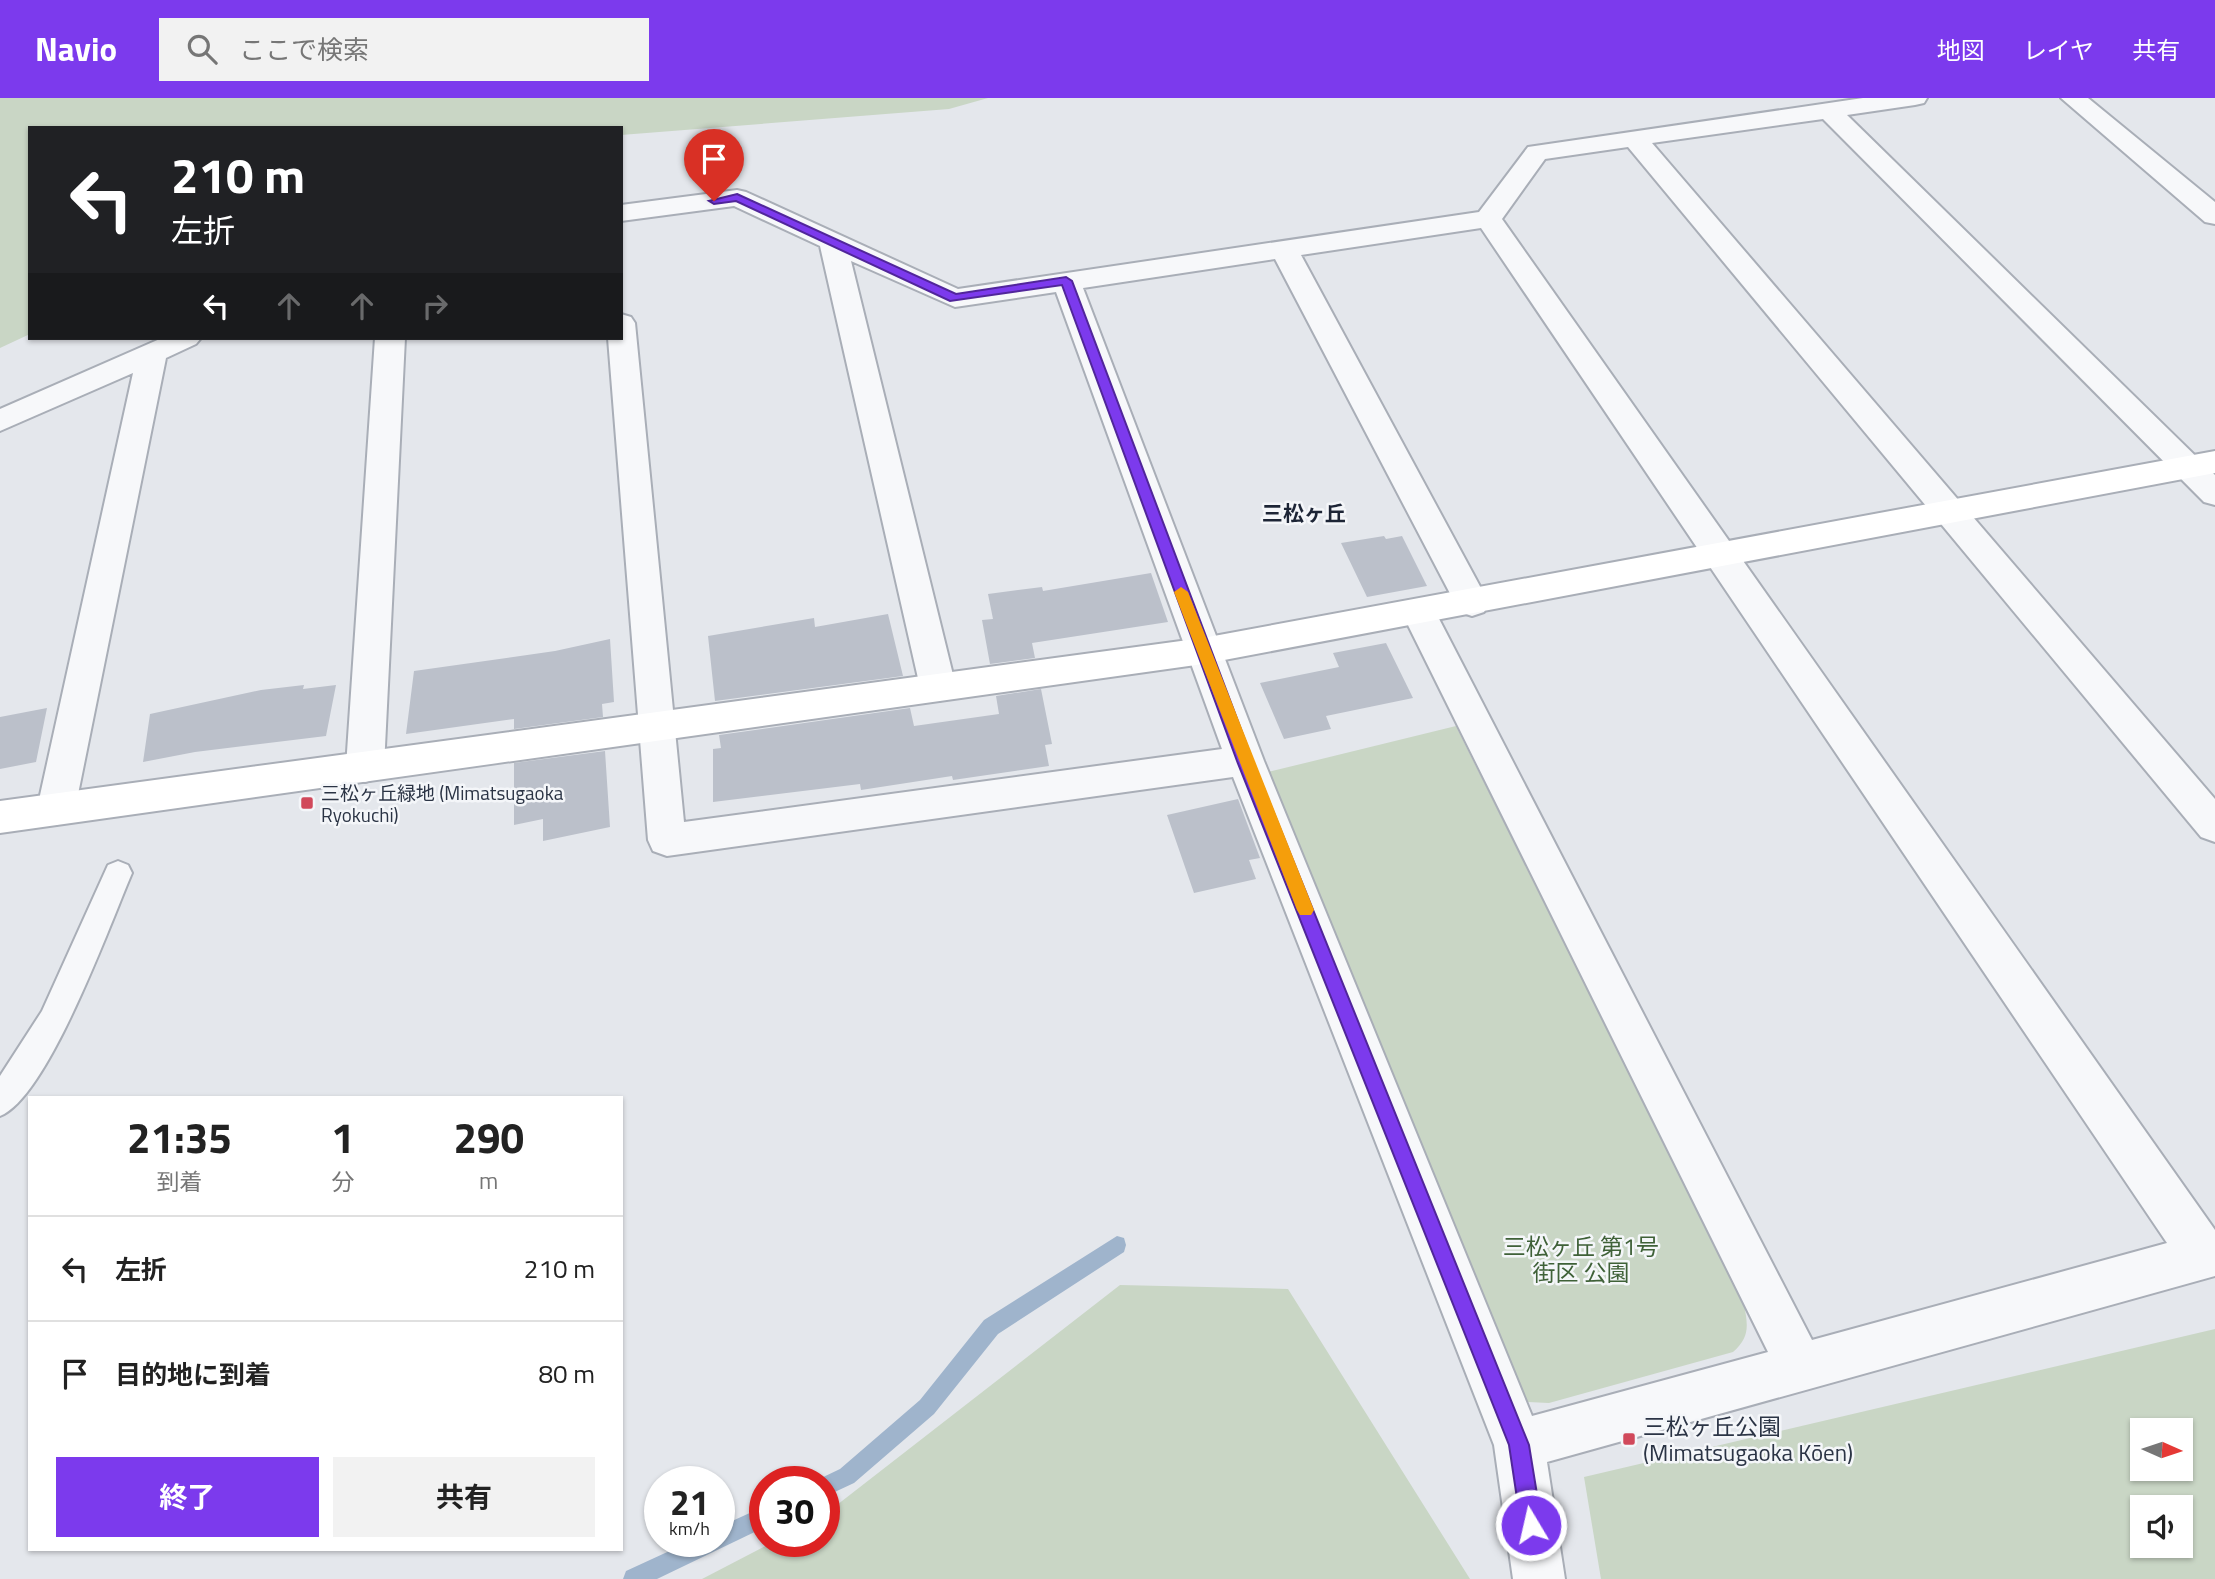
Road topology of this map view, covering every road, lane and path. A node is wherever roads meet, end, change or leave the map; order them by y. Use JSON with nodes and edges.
{"nodes":[{"id":1,"x":1915,"y":98,"type":"edge"},
{"id":2,"x":2073,"y":98,"type":"edge"},
{"id":3,"x":1829,"y":111,"type":"junction"},
{"id":4,"x":1635,"y":139,"type":"junction"},
{"id":5,"x":623,"y":213,"type":"edge"},
{"id":6,"x":2215,"y":216,"type":"edge"},
{"id":7,"x":1488,"y":219,"type":"junction"},
{"id":8,"x":832,"y":240,"type":"junction"},
{"id":9,"x":1284,"y":250,"type":"junction"},
{"id":10,"x":1066,"y":281,"type":"junction"},
{"id":11,"x":181,"y":340,"type":"edge"},
{"id":12,"x":390,"y":340,"type":"edge"},
{"id":13,"x":623,"y":340,"type":"edge"},
{"id":14,"x":152,"y":353,"type":"junction"},
{"id":15,"x":0,"y":421,"type":"edge"},
{"id":16,"x":2202,"y":465,"type":"edge"},
{"id":17,"x":2215,"y":494,"type":"edge"},
{"id":18,"x":1950,"y":513,"type":"junction"},
{"id":19,"x":1720,"y":555,"type":"junction"},
{"id":20,"x":1472,"y":603,"type":"junction"},
{"id":21,"x":1419,"y":613,"type":"junction"},
{"id":22,"x":1203,"y":651,"type":"junction"},
{"id":23,"x":938,"y":687,"type":"junction"},
{"id":24,"x":657,"y":728,"type":"junction"},
{"id":25,"x":1245,"y":761,"type":"junction"},
{"id":26,"x":365,"y":767,"type":"junction"},
{"id":27,"x":56,"y":809,"type":"junction"},
{"id":28,"x":0,"y":817,"type":"edge"},
{"id":29,"x":2215,"y":827,"type":"edge"},
{"id":30,"x":118,"y":873,"type":"dead end"},
{"id":31,"x":0,"y":1101,"type":"edge"},
{"id":32,"x":2209,"y":1254,"type":"edge"},
{"id":33,"x":1801,"y":1368,"type":"junction"},
{"id":34,"x":1519,"y":1445,"type":"junction"},
{"id":35,"x":1539,"y":1579,"type":"edge"}],
"edges":[{"from":1,"to":3,"type":"street"},
{"from":2,"to":6,"type":"street"},
{"from":3,"to":4,"type":"street"},
{"from":3,"to":16,"type":"street"},
{"from":4,"to":7,"type":"street"},
{"from":4,"to":18,"type":"street"},
{"from":5,"to":8,"type":"street"},
{"from":7,"to":9,"type":"street"},
{"from":7,"to":19,"type":"street"},
{"from":8,"to":10,"type":"street"},
{"from":8,"to":23,"type":"street"},
{"from":9,"to":10,"type":"street"},
{"from":9,"to":20,"type":"street"},
{"from":10,"to":22,"type":"street"},
{"from":11,"to":14,"type":"street"},
{"from":12,"to":26,"type":"street"},
{"from":13,"to":24,"type":"street"},
{"from":14,"to":15,"type":"street"},
{"from":14,"to":27,"type":"street"},
{"from":16,"to":17,"type":"street"},
{"from":16,"to":18,"type":"street"},
{"from":18,"to":19,"type":"street"},
{"from":18,"to":29,"type":"street"},
{"from":19,"to":20,"type":"street"},
{"from":19,"to":32,"type":"street"},
{"from":20,"to":21,"type":"street"},
{"from":21,"to":22,"type":"street"},
{"from":21,"to":33,"type":"street"},
{"from":22,"to":23,"type":"street"},
{"from":22,"to":25,"type":"street"},
{"from":23,"to":24,"type":"street"},
{"from":24,"to":25,"type":"street"},
{"from":24,"to":26,"type":"street"},
{"from":25,"to":34,"type":"street"},
{"from":26,"to":27,"type":"street"},
{"from":27,"to":28,"type":"street"},
{"from":30,"to":31,"type":"lane"},
{"from":32,"to":33,"type":"street"},
{"from":33,"to":34,"type":"street"},
{"from":34,"to":35,"type":"street"}]}
